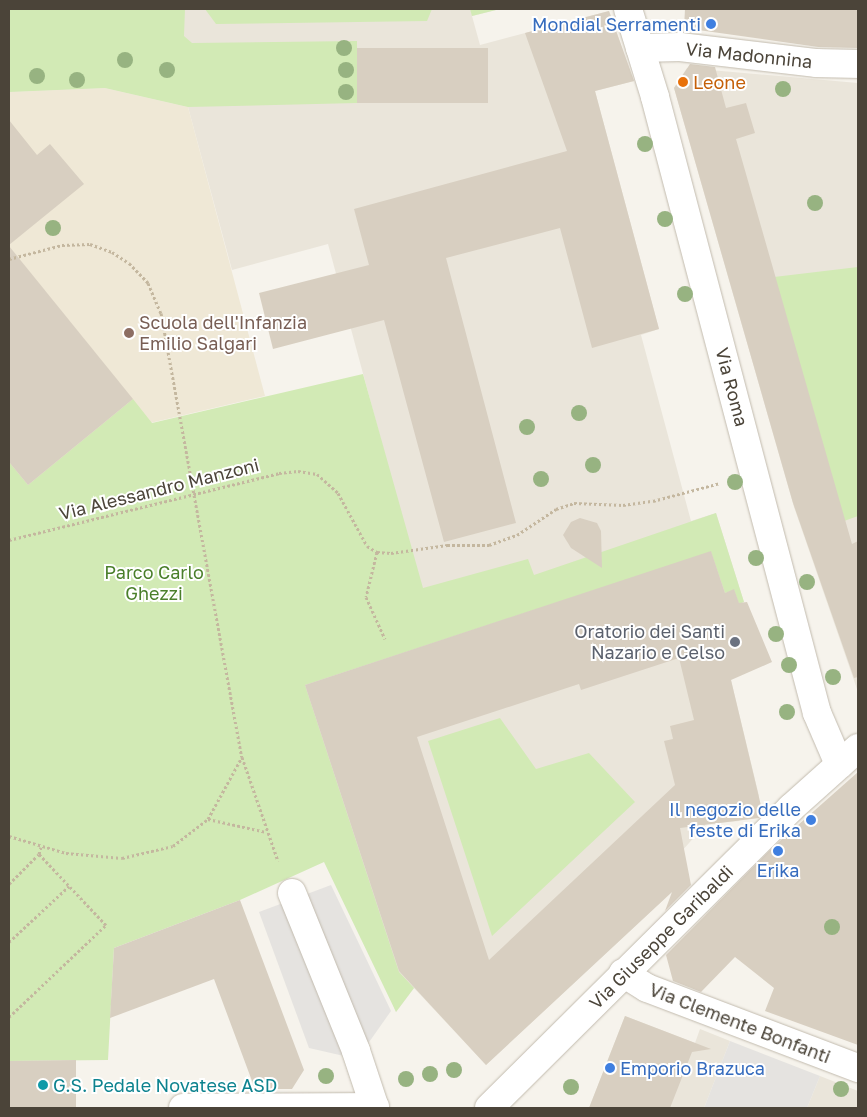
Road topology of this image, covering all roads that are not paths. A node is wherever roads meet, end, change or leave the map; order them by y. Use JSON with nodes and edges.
{"nodes":[{"id":1,"x":628,"y":9,"type":"edge"},
{"id":2,"x":640,"y":48,"type":"junction"},
{"id":3,"x":858,"y":64,"type":"edge"},
{"id":4,"x":849,"y":756,"type":"edge"},
{"id":5,"x":292,"y":894,"type":"road end"},
{"id":6,"x":623,"y":973,"type":"junction"},
{"id":7,"x":858,"y":1068,"type":"edge"},
{"id":8,"x":183,"y":1108,"type":"edge"},
{"id":9,"x":375,"y":1108,"type":"edge"},
{"id":10,"x":489,"y":1108,"type":"edge"}],
"edges":[{"from":1,"to":2,"type":"street","name":"Via Roma"},
{"from":2,"to":3,"type":"street","name":"Via Madonnina"},
{"from":2,"to":4,"type":"street","name":"Via Roma"},
{"from":4,"to":6,"type":"street","name":"Via Giuseppe Garibaldi"},
{"from":5,"to":9,"type":"street"},
{"from":6,"to":7,"type":"street","name":"Via Clemente Bonfanti"},
{"from":6,"to":10,"type":"street","name":"Via Giuseppe Garibaldi"},
{"from":8,"to":9,"type":"street"}]}
